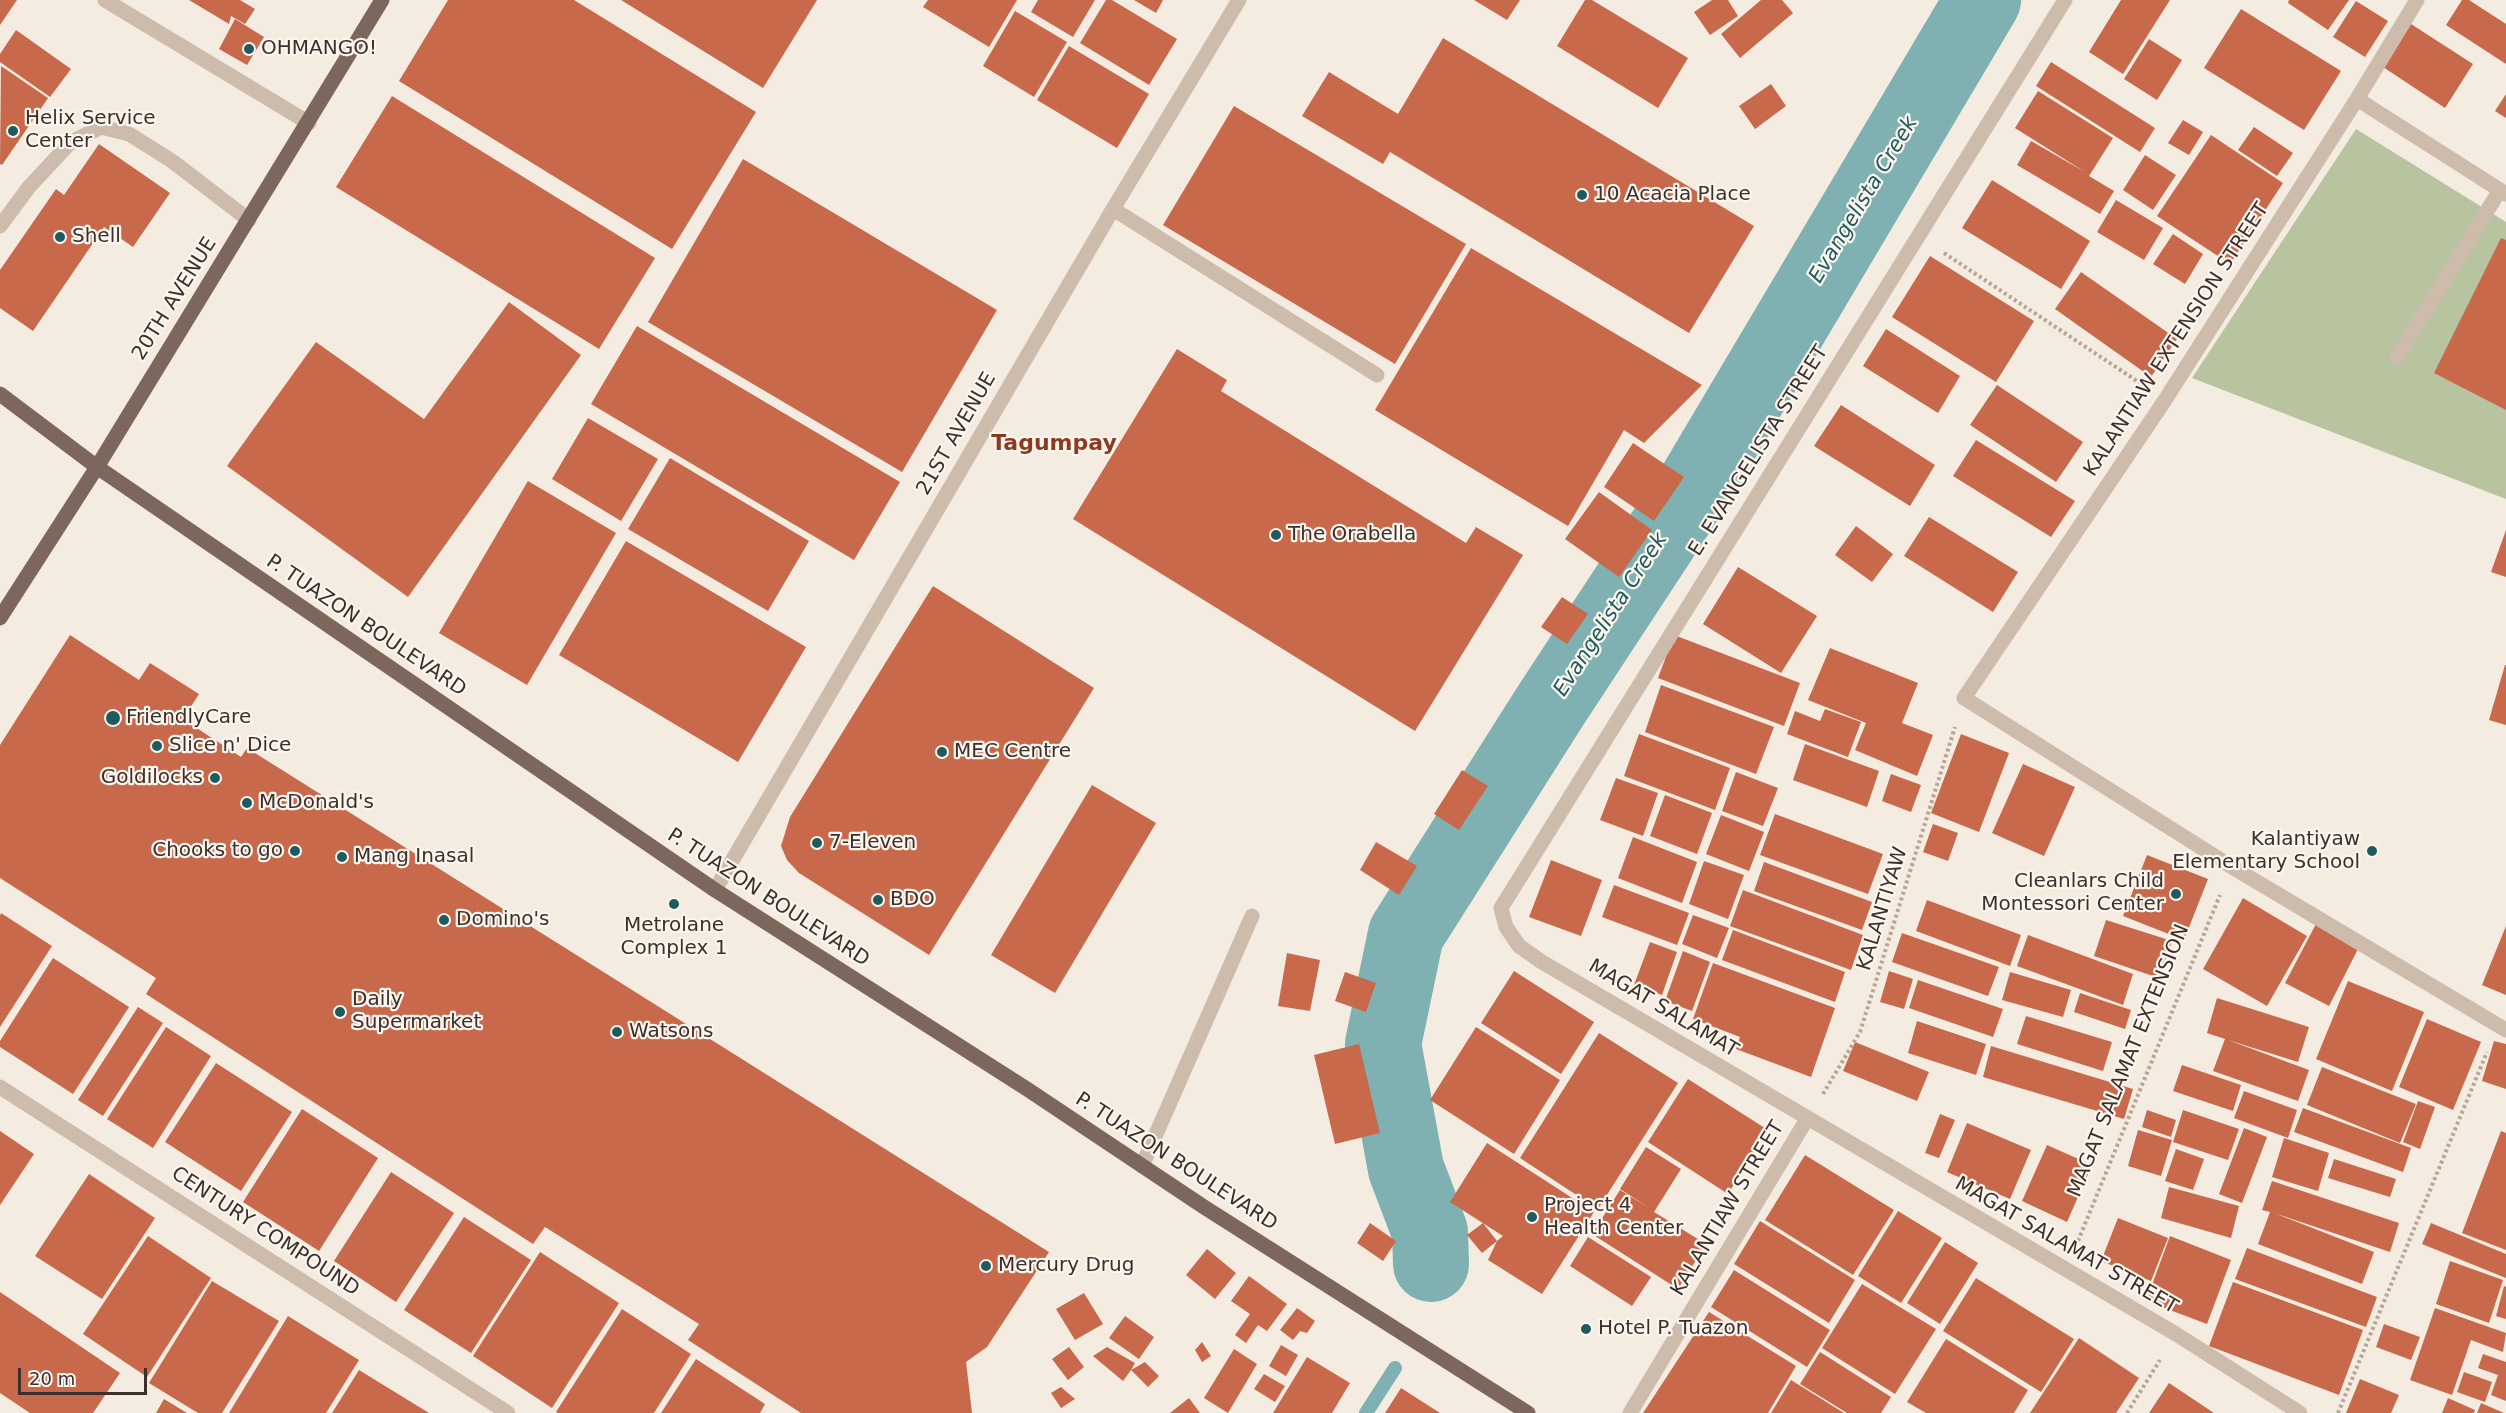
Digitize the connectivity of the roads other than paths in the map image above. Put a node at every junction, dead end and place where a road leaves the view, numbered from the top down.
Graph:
1 (105, 0) edge
2 (382, 0) edge
3 (1239, 0) edge
4 (2065, 0) edge
5 (2417, 0) edge
6 (2357, 99) junction
7 (309, 123) junction
8 (2503, 192) edge
9 (1113, 209) junction
10 (249, 220) junction
11 (0, 226) edge
12 (2397, 357) dead end
13 (1377, 375) dead end
14 (0, 394) edge
15 (97, 467) junction
16 (0, 618) edge
17 (715, 890) junction
18 (1252, 916) dead end
19 (1506, 927) joint
20 (2502, 1028) edge
21 (0, 1087) edge
22 (1807, 1119) junction
23 (1142, 1166) junction
24 (508, 1413) edge
25 (1528, 1413) edge
26 (1630, 1413) edge
27 (2300, 1413) edge

1 - 7 street
2 - 7 main road, 20TH AVENUE
3 - 9 street, 21ST AVENUE
4 - 19 street, E. EVANGELISTA STREET
5 - 6 street, KALANTIAW EXTENSION STREET
6 - 8 street
6 - 20 street, KALANTIAW EXTENSION STREET
7 - 10 main road, 20TH AVENUE
8 - 12 street
9 - 13 street
9 - 17 street, 21ST AVENUE
10 - 11 street
10 - 15 main road, 20TH AVENUE
14 - 15 main road, P. TUAZON BOULEVARD
15 - 16 main road, 20TH AVENUE
15 - 17 main road, P. TUAZON BOULEVARD
17 - 23 main road, P. TUAZON BOULEVARD
18 - 23 street
19 - 22 street, MAGAT SALAMAT
21 - 24 street, CENTURY COMPOUND
22 - 26 street, KALANTIAW STREET
22 - 27 street, MAGAT SALAMAT STREET
23 - 25 main road, P. TUAZON BOULEVARD

